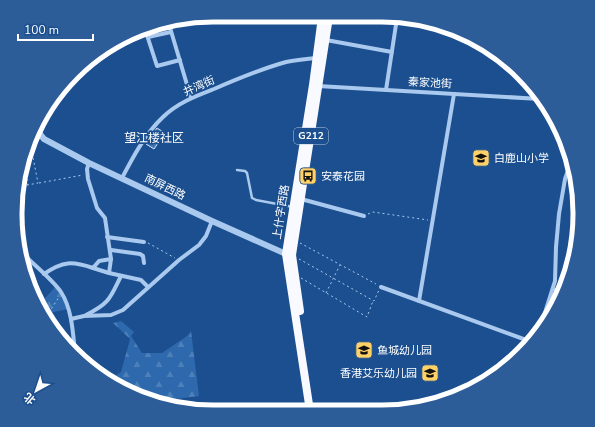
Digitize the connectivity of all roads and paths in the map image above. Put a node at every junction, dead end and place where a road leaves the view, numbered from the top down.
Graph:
1 (321, 22) edge
2 (328, 22) edge
3 (396, 22) edge
4 (170, 27) edge
5 (172, 32) junction
6 (147, 34) edge
7 (148, 37) junction
8 (326, 40) junction
9 (392, 52) junction
10 (316, 58) junction
11 (180, 60) junction
12 (318, 86) junction
13 (386, 90) junction
14 (454, 94) junction
15 (191, 98) junction
16 (534, 99) edge
17 (40, 136) joint
18 (37, 140) edge
19 (32, 152) edge
20 (89, 163) junction
21 (237, 170) dead end
22 (568, 171) edge
23 (87, 174) junction
24 (26, 175) edge
25 (122, 178) junction
26 (38, 183) junction
27 (28, 185) junction
28 (25, 186) edge
29 (301, 199) junction
30 (293, 207) junction
31 (364, 216) joint
32 (432, 220) junction
33 (212, 221) junction
34 (107, 237) junction
35 (294, 240) junction
36 (144, 242) joint
37 (111, 250) junction
38 (289, 254) junction
39 (28, 259) edge
40 (111, 260) junction
41 (179, 260) junction
42 (144, 263) dead end
43 (340, 265) junction
44 (94, 268) junction
45 (109, 273) junction
46 (44, 274) junction
47 (295, 274) junction
48 (121, 276) junction
49 (334, 278) junction
50 (148, 287) junction
51 (381, 287) junction
52 (553, 289) junction
53 (557, 290) edge
54 (62, 293) junction
55 (326, 293) junction
56 (374, 300) junction
57 (419, 301) junction
58 (50, 312) edge
59 (545, 312) edge
60 (84, 316) junction
61 (71, 319) junction
62 (525, 340) edge
63 (74, 344) edge
64 (312, 405) edge
65 (312, 405) edge

1 - 10 highway, 上什字西路 / G212
2 - 8 highway, 上什字西路 / G212
3 - 9 street
4 - 5 street
5 - 7 street
5 - 11 street
6 - 7 street
7 - 11 street
8 - 9 street
8 - 12 highway, 上什字西路 / G212
9 - 13 street
10 - 15 street, 井湾街
10 - 30 highway, 上什字西路 / G212
11 - 15 street
12 - 13 street, 秦家池街
12 - 29 highway, 上什字西路 / G212
13 - 14 street, 秦家池街
14 - 16 street, 秦家池街
14 - 32 street
15 - 25 street, 井湾街
17 - 18 path
17 - 20 street, 南屏西路
19 - 26 path
20 - 23 street
20 - 25 street, 南屏西路
21 - 30 lane
22 - 52 street
23 - 26 path
23 - 34 street
24 - 27 path
25 - 33 street, 南屏西路
26 - 27 path
27 - 28 path
29 - 31 street
29 - 35 highway, 上什字西路 / G212
30 - 38 highway, 上什字西路 / G212
31 - 32 path
32 - 57 street
33 - 38 street, 南屏西路
33 - 41 street
34 - 36 street
34 - 37 street
35 - 38 highway, 上什字西路 / G212
35 - 43 path
36 - 41 path
37 - 40 street
37 - 42 street
38 - 47 highway, 上什字西路 / G212
38 - 49 path
38 - 64 highway, 上什字西路 / G212
39 - 46 street
40 - 44 street
40 - 45 street
41 - 50 street
43 - 49 path
43 - 51 path
44 - 45 street
44 - 46 street
45 - 48 street
46 - 54 street
47 - 55 path
47 - 65 highway, 上什字西路 / G212
48 - 50 street
48 - 60 street
49 - 55 path
49 - 56 path
50 - 60 street
51 - 56 path
51 - 57 street
52 - 53 lane
52 - 59 street
54 - 58 path
54 - 61 street
55 - 56 path
57 - 62 street
60 - 61 street
61 - 63 street

